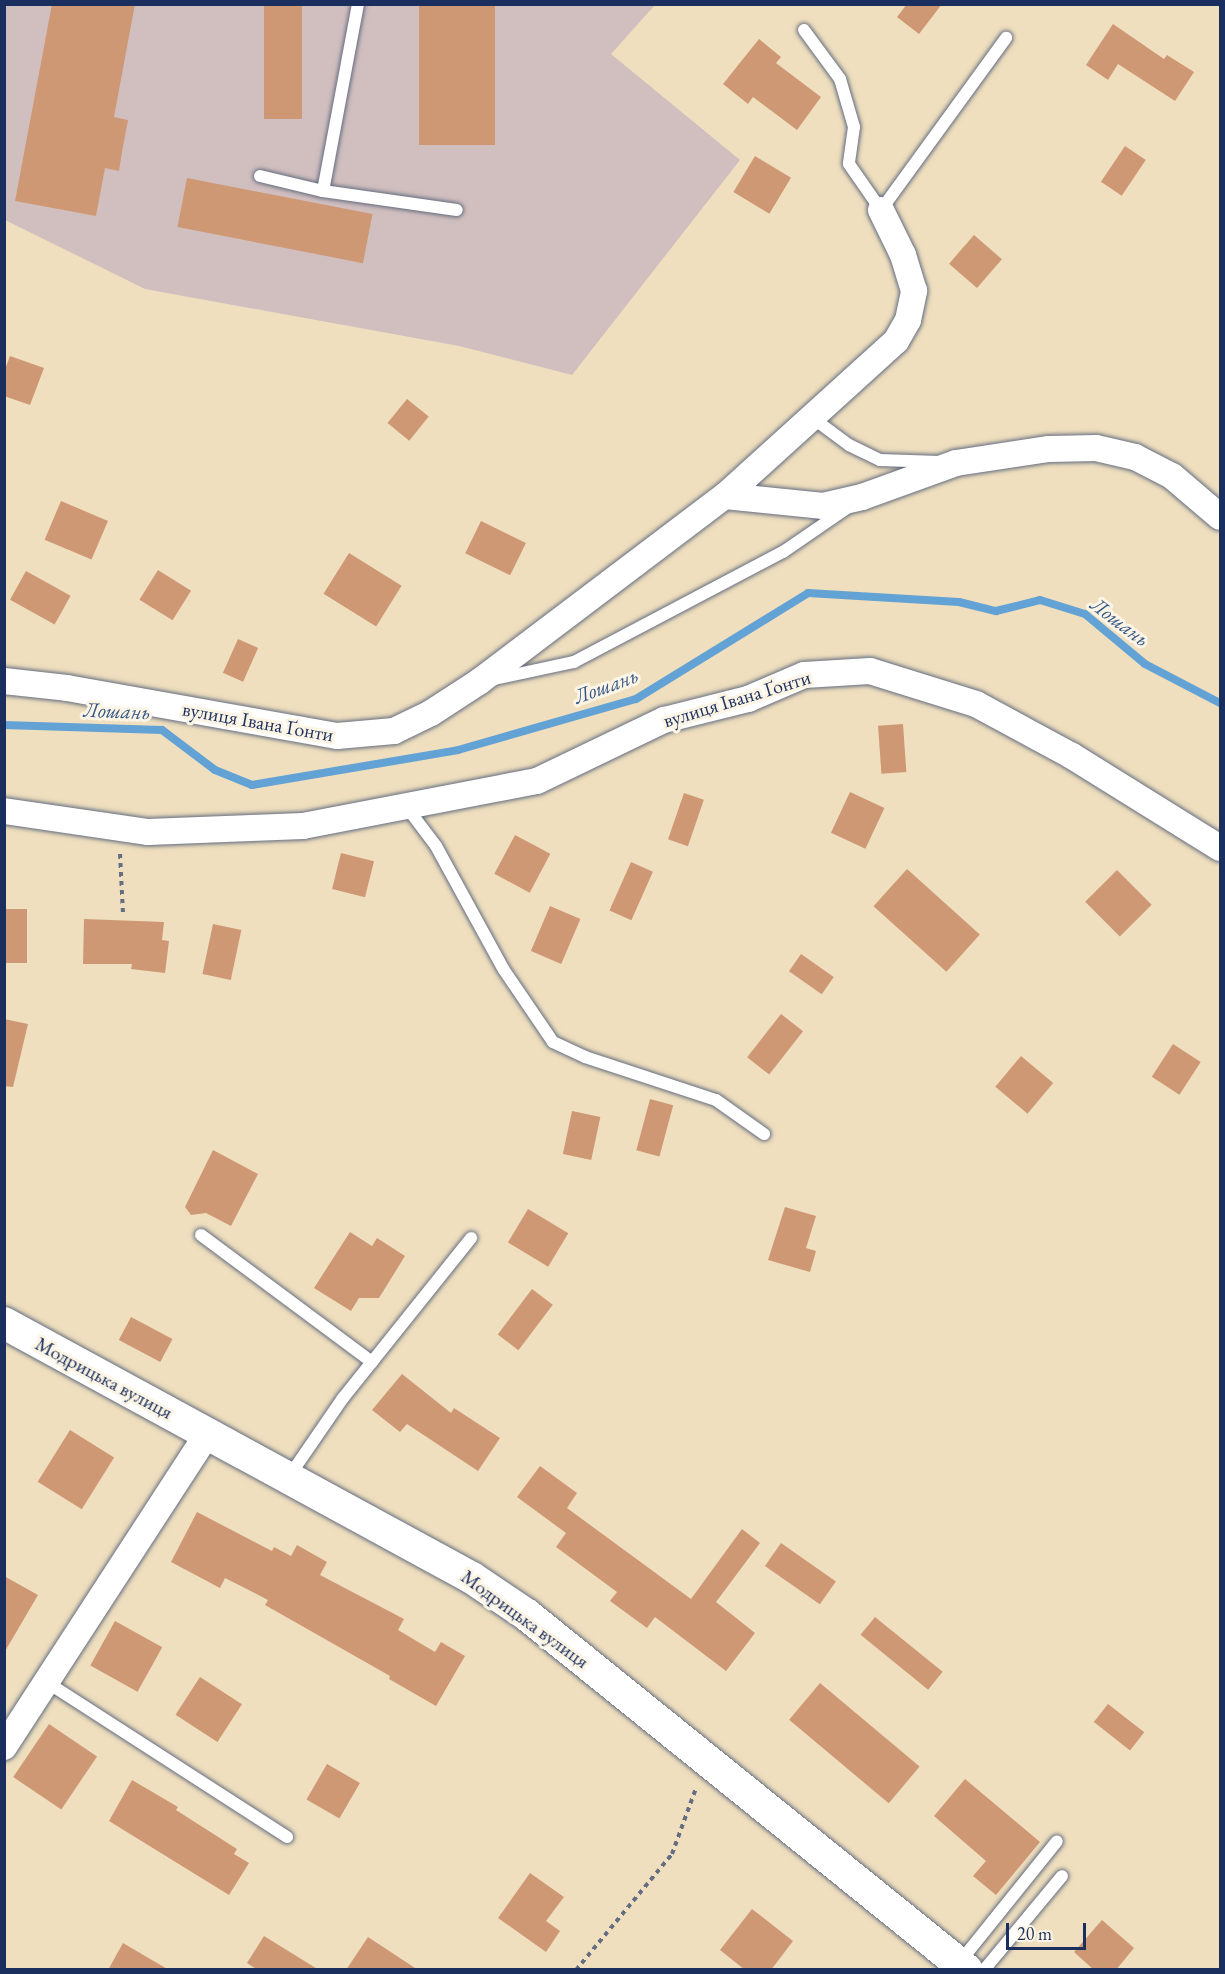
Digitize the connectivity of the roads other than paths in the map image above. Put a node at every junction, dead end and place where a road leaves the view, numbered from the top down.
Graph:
1 (358, 4) edge
2 (804, 30) dead end
3 (1006, 38) dead end
4 (260, 176) dead end
5 (322, 191) junction
6 (457, 210) dead end
7 (881, 210) junction
8 (814, 419) junction
9 (956, 463) junction
10 (725, 496) junction
11 (862, 497) junction
12 (1221, 517) edge
13 (4, 681) edge
14 (480, 681) junction
15 (405, 804) junction
16 (4, 811) edge
17 (1221, 848) edge
18 (764, 1134) dead end
19 (201, 1234) dead end
20 (471, 1238) dead end
21 (4, 1323) edge
22 (372, 1362) junction
23 (208, 1433) junction
24 (287, 1479) junction
25 (45, 1681) junction
26 (4, 1747) edge
27 (287, 1837) dead end
28 (1058, 1841) dead end
29 (1062, 1876) dead end
30 (970, 1967) edge

1 - 5 lane
2 - 7 lane
3 - 7 lane
4 - 5 lane
5 - 6 lane
7 - 8 street, вулиця Івана Ґонти
8 - 9 lane
8 - 10 street, вулиця Івана Ґонти
9 - 11 street
9 - 12 street
10 - 11 street
10 - 14 street, вулиця Івана Ґонти
11 - 14 lane
13 - 14 street, вулиця Івана Ґонти
15 - 16 street, вулиця Івана Ґонти
15 - 17 street, вулиця Івана Ґонти
15 - 18 lane
19 - 22 lane
20 - 22 lane
21 - 23 street, Модрицька вулиця
22 - 24 lane
23 - 24 street, Модрицька вулиця
23 - 25 street
24 - 30 street, Модрицька вулиця
25 - 26 street
25 - 27 lane
28 - 30 lane
29 - 30 lane

